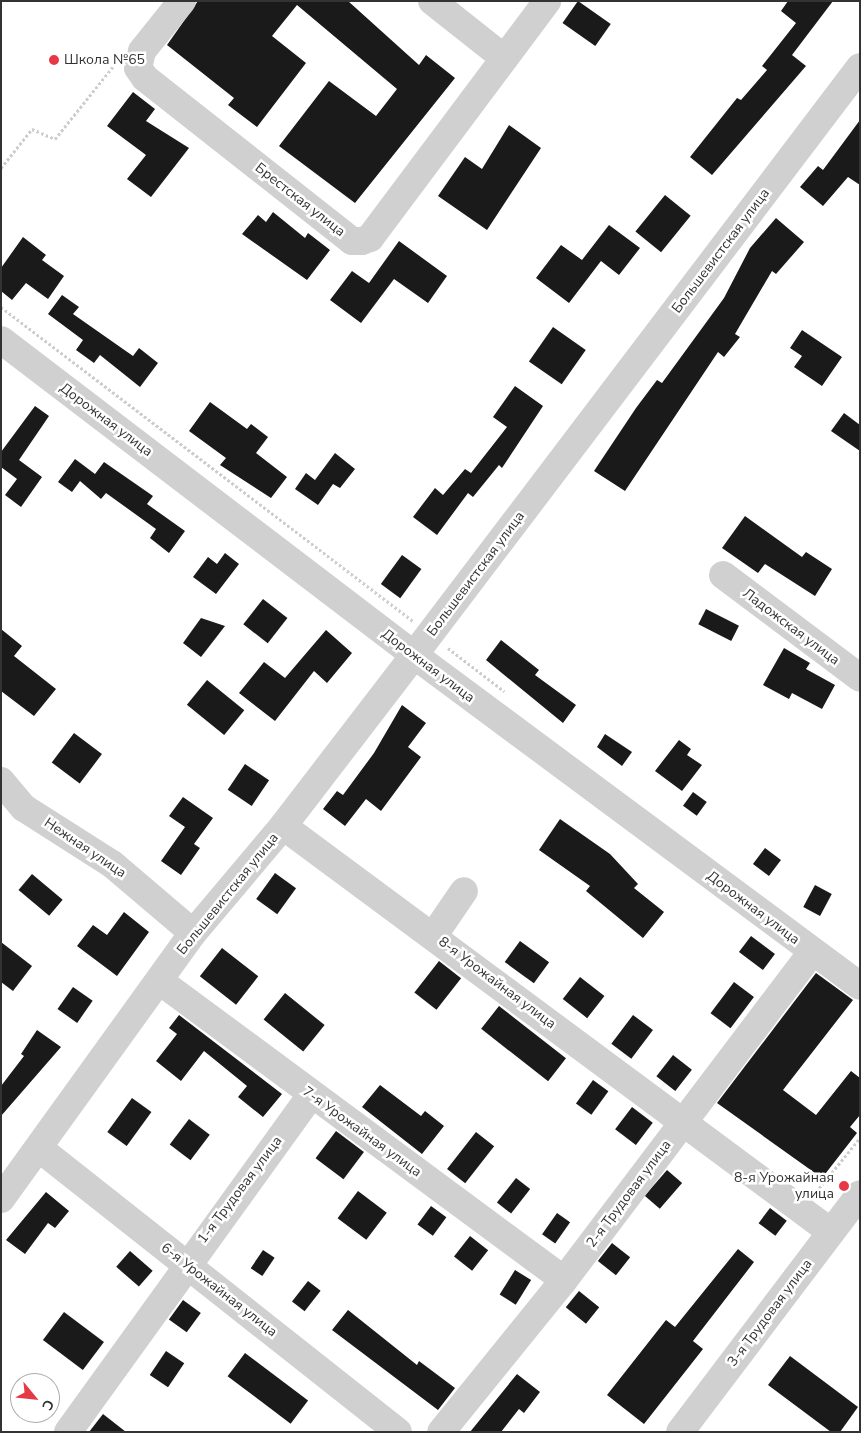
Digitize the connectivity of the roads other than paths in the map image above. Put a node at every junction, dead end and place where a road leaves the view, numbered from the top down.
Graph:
1 (182, 1) edge
2 (432, 1) edge
3 (548, 1) edge
4 (504, 58) junction
5 (860, 68) edge
6 (1, 340) edge
7 (723, 575) dead end
8 (414, 655) junction
9 (860, 678) edge
10 (1, 782) edge
11 (282, 826) junction
12 (464, 891) dead end
13 (193, 933) junction
14 (434, 935) junction
15 (812, 952) junction
16 (161, 982) junction
17 (860, 986) edge
18 (311, 1095) junction
19 (682, 1124) junction
20 (40, 1149) junction
21 (860, 1194) edge
22 (1, 1199) edge
23 (831, 1232) junction
24 (185, 1264) junction
25 (564, 1280) junction
26 (68, 1432) edge
27 (398, 1432) edge
28 (441, 1432) edge
29 (680, 1432) edge

1 - 4 street, Брестская улица
2 - 4 street
3 - 4 street, Брестская улица
5 - 8 street, Большевистская улица
6 - 8 street, Дорожная улица
7 - 9 street, Ладожская улица
8 - 11 street, Большевистская улица
8 - 15 street, Дорожная улица
10 - 13 street, Нежная улица
11 - 13 street, Большевистская улица
11 - 14 street, 8-я Урожайная улица
12 - 14 street
13 - 16 street, Большевистская улица
14 - 19 street, 8-я Урожайная улица
15 - 17 street, Дорожная улица
15 - 19 street, 2-я Трудовая улица
16 - 18 street, 7-я Урожайная улица
16 - 20 street, Большевистская улица
18 - 24 street, 1-я Трудовая улица
18 - 25 street, 7-я Урожайная улица
19 - 23 street, 8-я Урожайная улица
19 - 25 street, 2-я Трудовая улица
20 - 22 street, Большевистская улица
20 - 24 street, 6-я Урожайная улица
21 - 23 street, 3-я Трудовая улица
23 - 29 street, 3-я Трудовая улица
24 - 26 street, 1-я Трудовая улица
24 - 27 street, 6-я Урожайная улица
25 - 28 street, 2-я Трудовая улица

